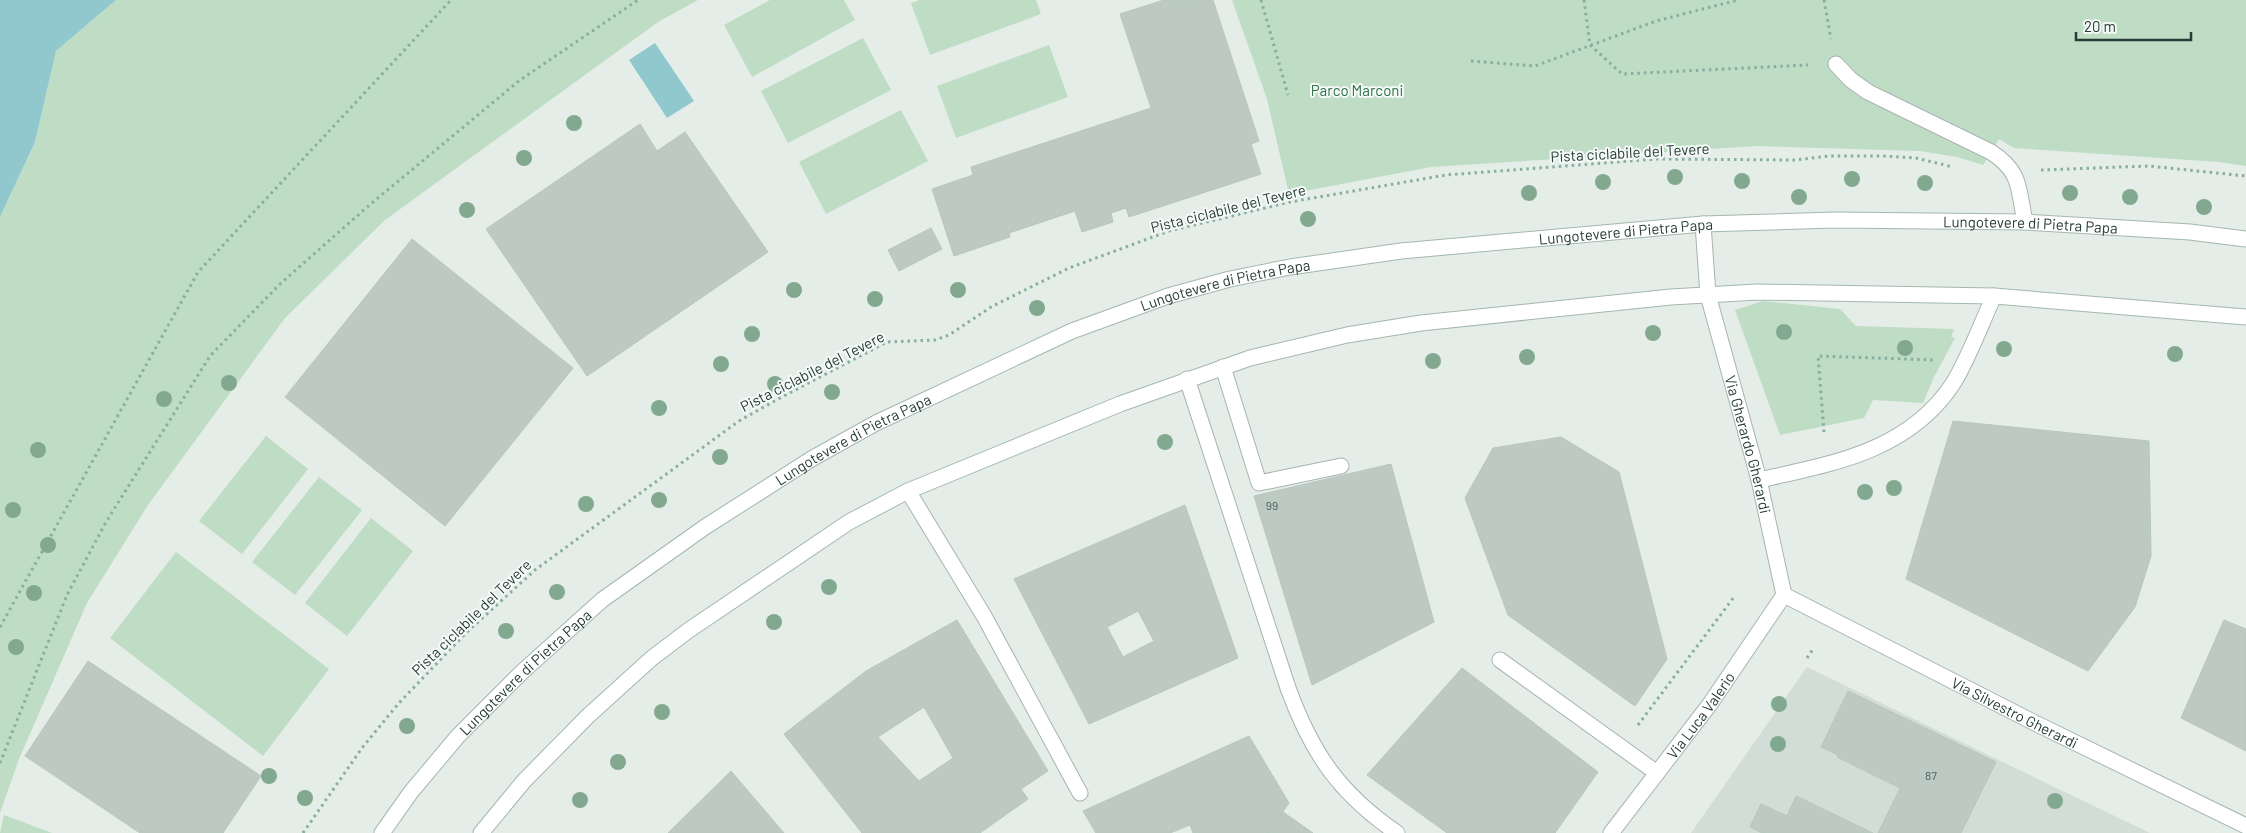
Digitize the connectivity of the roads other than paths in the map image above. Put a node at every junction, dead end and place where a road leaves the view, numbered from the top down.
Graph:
1 (1836, 64) road end
2 (2025, 222) junction
3 (1703, 224) junction
4 (2246, 238) edge
5 (1708, 295) junction
6 (1994, 296) junction
7 (2246, 318) edge
8 (1223, 367) junction
9 (1187, 379) junction
10 (1341, 466) dead end
11 (1759, 480) junction
12 (908, 491) junction
13 (1784, 595) junction
14 (1500, 660) dead end
15 (1657, 773) junction
16 (1080, 793) dead end
17 (2246, 826) edge
18 (382, 833) edge
19 (481, 833) edge
20 (1398, 833) edge
21 (1611, 833) edge

1 - 2 street
2 - 3 street, Lungotevere di Pietra Papa
2 - 4 street, Lungotevere di Pietra Papa
3 - 5 street, Via Gherardo Gherardi
3 - 18 street, Lungotevere di Pietra Papa
5 - 6 street
5 - 8 street
5 - 11 street, Via Gherardo Gherardi
6 - 7 street
6 - 11 street
8 - 9 street
8 - 10 street
9 - 12 street
9 - 20 street
11 - 13 street, Via Gherardo Gherardi
12 - 16 street
12 - 19 street
13 - 15 street, Via Luca Valerio
13 - 17 street, Via Silvestro Gherardi
14 - 15 street
15 - 21 street, Via Luca Valerio

